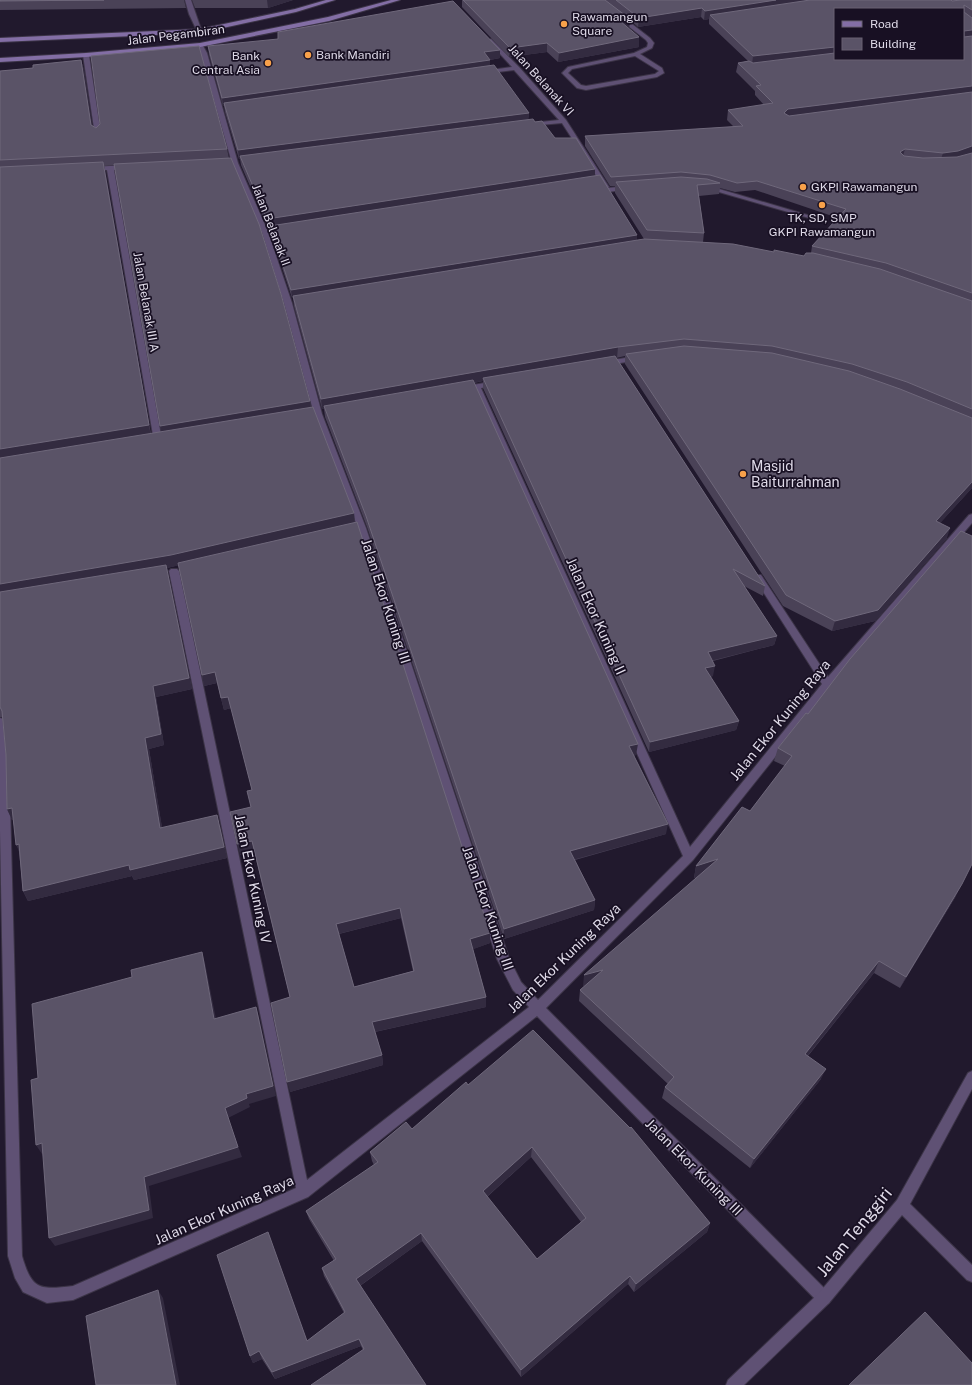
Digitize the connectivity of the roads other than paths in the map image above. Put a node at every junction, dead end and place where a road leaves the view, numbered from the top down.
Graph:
1 (188, 0) edge
2 (332, 0) edge
3 (397, 0) edge
4 (598, 0) edge
5 (200, 30) junction
6 (486, 36) edge
7 (0, 40) edge
8 (200, 45) junction
9 (636, 54) junction
10 (86, 56) junction
11 (0, 60) edge
12 (516, 68) junction
13 (474, 74) edge
14 (564, 121) junction
15 (525, 126) edge
16 (98, 135) edge
17 (243, 162) edge
18 (235, 163) junction
19 (227, 164) edge
20 (134, 167) edge
21 (110, 168) junction
22 (87, 169) edge
23 (601, 180) junction
24 (593, 181) edge
25 (700, 186) edge
26 (635, 187) edge
27 (818, 219) dead end
28 (296, 302) edge
29 (288, 303) junction
30 (647, 357) edge
31 (594, 365) edge
32 (508, 381) edge
33 (477, 386) junction
34 (454, 390) edge
35 (318, 414) joint
36 (158, 441) edge
37 (972, 517) edge
38 (174, 571) edge
39 (754, 572) edge
40 (827, 684) junction
41 (0, 722) edge
42 (689, 857) junction
43 (538, 1008) junction
44 (972, 1077) edge
45 (303, 1192) junction
46 (902, 1205) junction
47 (972, 1275) edge
48 (824, 1298) junction
49 (733, 1385) edge

1 - 5 street
2 - 5 main road, Jalan Pegambiran
3 - 8 main road, Jalan Pegambiran
4 - 9 street
5 - 7 main road, Jalan Pegambiran
6 - 12 street, Jalan Belanak VI
8 - 10 main road, Jalan Pegambiran
8 - 18 street, Jalan Belanak II
9 - 9 street
10 - 11 main road, Jalan Pegambiran
10 - 16 street
12 - 13 street
12 - 14 street, Jalan Belanak VI
14 - 15 street
14 - 23 street, Jalan Belanak VI
17 - 18 street
18 - 19 street
18 - 29 street, Jalan Belanak II
20 - 21 street
21 - 22 street
21 - 36 street, Jalan Belanak III A
23 - 24 street
23 - 26 street, Jalan Belanak VI
25 - 27 street
28 - 29 street
29 - 35 street, Jalan Belanak II
30 - 31 street
32 - 33 street
33 - 34 street
33 - 42 street, Jalan Ekor Kuning II
35 - 43 street, Jalan Ekor Kuning III
37 - 40 street, Jalan Ekor Kuning Raya
38 - 45 street, Jalan Ekor Kuning IV
39 - 40 street
40 - 42 street, Jalan Ekor Kuning Raya
41 - 45 street, Jalan Ekor Kuning Raya
42 - 43 street, Jalan Ekor Kuning Raya
43 - 45 street, Jalan Ekor Kuning Raya
43 - 48 street, Jalan Ekor Kuning III
44 - 46 street, Jalan Tenggiri
46 - 47 street
46 - 48 street, Jalan Tenggiri
48 - 49 street, Jalan Tenggiri

